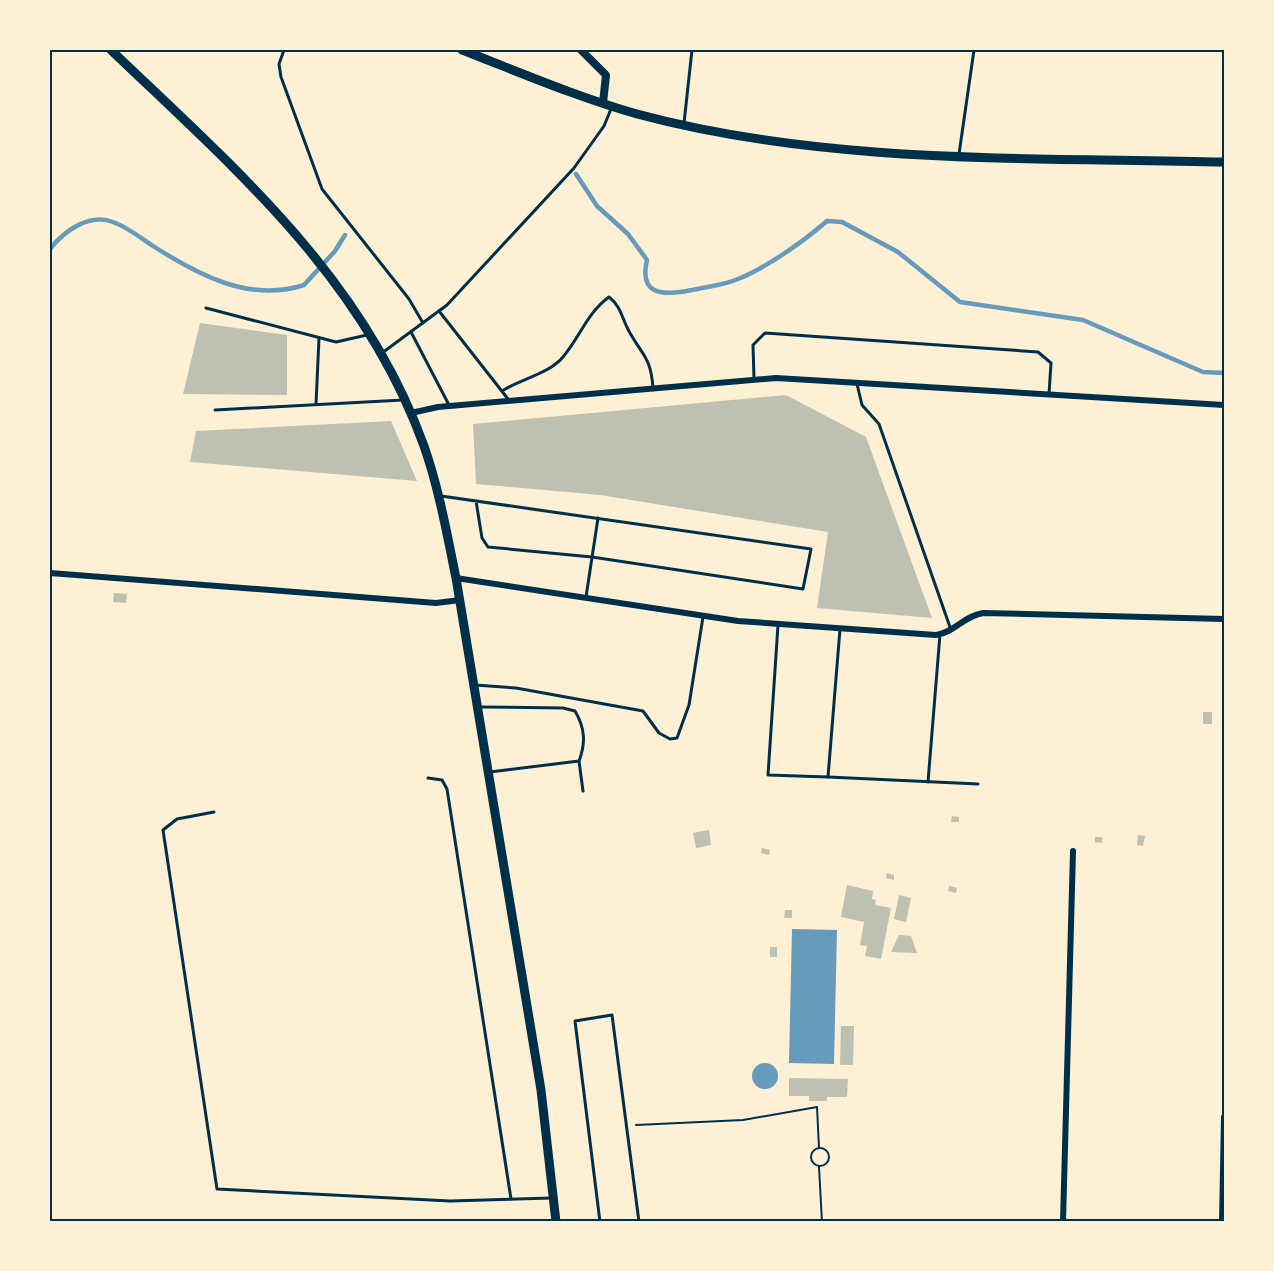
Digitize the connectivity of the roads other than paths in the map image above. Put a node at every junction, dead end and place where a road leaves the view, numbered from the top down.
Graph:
1 (111, 50) edge
2 (284, 50) edge
3 (462, 50) edge
4 (581, 50) edge
5 (692, 50) edge
6 (974, 50) edge
7 (607, 105) junction
8 (683, 124) junction
9 (959, 156) junction
10 (1224, 162) edge
11 (206, 308) dead end
12 (439, 311) junction
13 (423, 323) junction
14 (411, 332) junction
15 (372, 334) junction
16 (319, 338) junction
17 (382, 353) junction
18 (754, 379) junction
19 (856, 382) junction
20 (653, 388) junction
21 (502, 391) junction
22 (1049, 394) junction
23 (405, 400) junction
24 (509, 400) junction
25 (316, 404) junction
26 (1224, 405) edge
27 (449, 406) junction
28 (215, 410) dead end
29 (411, 413) junction
30 (439, 496) junction
31 (476, 501) junction
32 (598, 518) junction
33 (592, 556) junction
34 (50, 573) edge
35 (456, 578) junction
36 (586, 597) junction
37 (460, 600) junction
38 (703, 617) junction
39 (1224, 619) edge
40 (778, 625) junction
41 (840, 629) junction
42 (951, 631) junction
43 (940, 634) junction
44 (474, 685) junction
45 (477, 707) junction
46 (579, 761) junction
47 (488, 772) junction
48 (828, 777) junction
49 (428, 778) dead end
50 (928, 782) junction
51 (978, 784) dead end
52 (583, 791) dead end
53 (214, 812) dead end
54 (1072, 851) dead end
55 (1224, 1117) edge
56 (554, 1198) junction
57 (512, 1199) junction
58 (556, 1221) edge
59 (600, 1221) edge
60 (639, 1221) edge
61 (1063, 1221) edge
62 (1222, 1221) edge

1 - 15 main road
2 - 13 lane
3 - 7 main road
4 - 7 street
5 - 8 lane
6 - 9 lane
7 - 8 main road
7 - 12 lane
8 - 9 main road
9 - 10 main road
11 - 16 lane
12 - 13 lane
12 - 21 lane
13 - 14 lane
14 - 17 lane
14 - 27 lane
15 - 16 lane
15 - 17 main road
16 - 25 lane
17 - 23 main road
18 - 19 street
18 - 20 street
18 - 22 lane
19 - 22 street
19 - 42 lane
20 - 21 lane
20 - 24 street
21 - 24 lane
22 - 26 street
23 - 25 lane
23 - 29 main road
24 - 27 street
25 - 28 lane
27 - 29 street
29 - 30 main road
30 - 31 lane
30 - 35 main road
31 - 32 lane
31 - 33 lane
32 - 33 lane
32 - 33 lane
33 - 36 lane
34 - 37 street
35 - 36 street
35 - 37 main road
36 - 38 street
37 - 44 main road
38 - 40 street
38 - 44 lane
39 - 42 street
40 - 41 street
40 - 48 lane
41 - 43 street
41 - 48 lane
42 - 43 street
43 - 50 lane
44 - 45 main road
45 - 46 lane
45 - 47 main road
46 - 47 lane
46 - 52 lane
47 - 56 main road
48 - 50 lane
49 - 57 lane
50 - 51 lane
53 - 57 lane
54 - 61 street
55 - 62 street
56 - 57 lane
56 - 58 main road
59 - 60 lane

